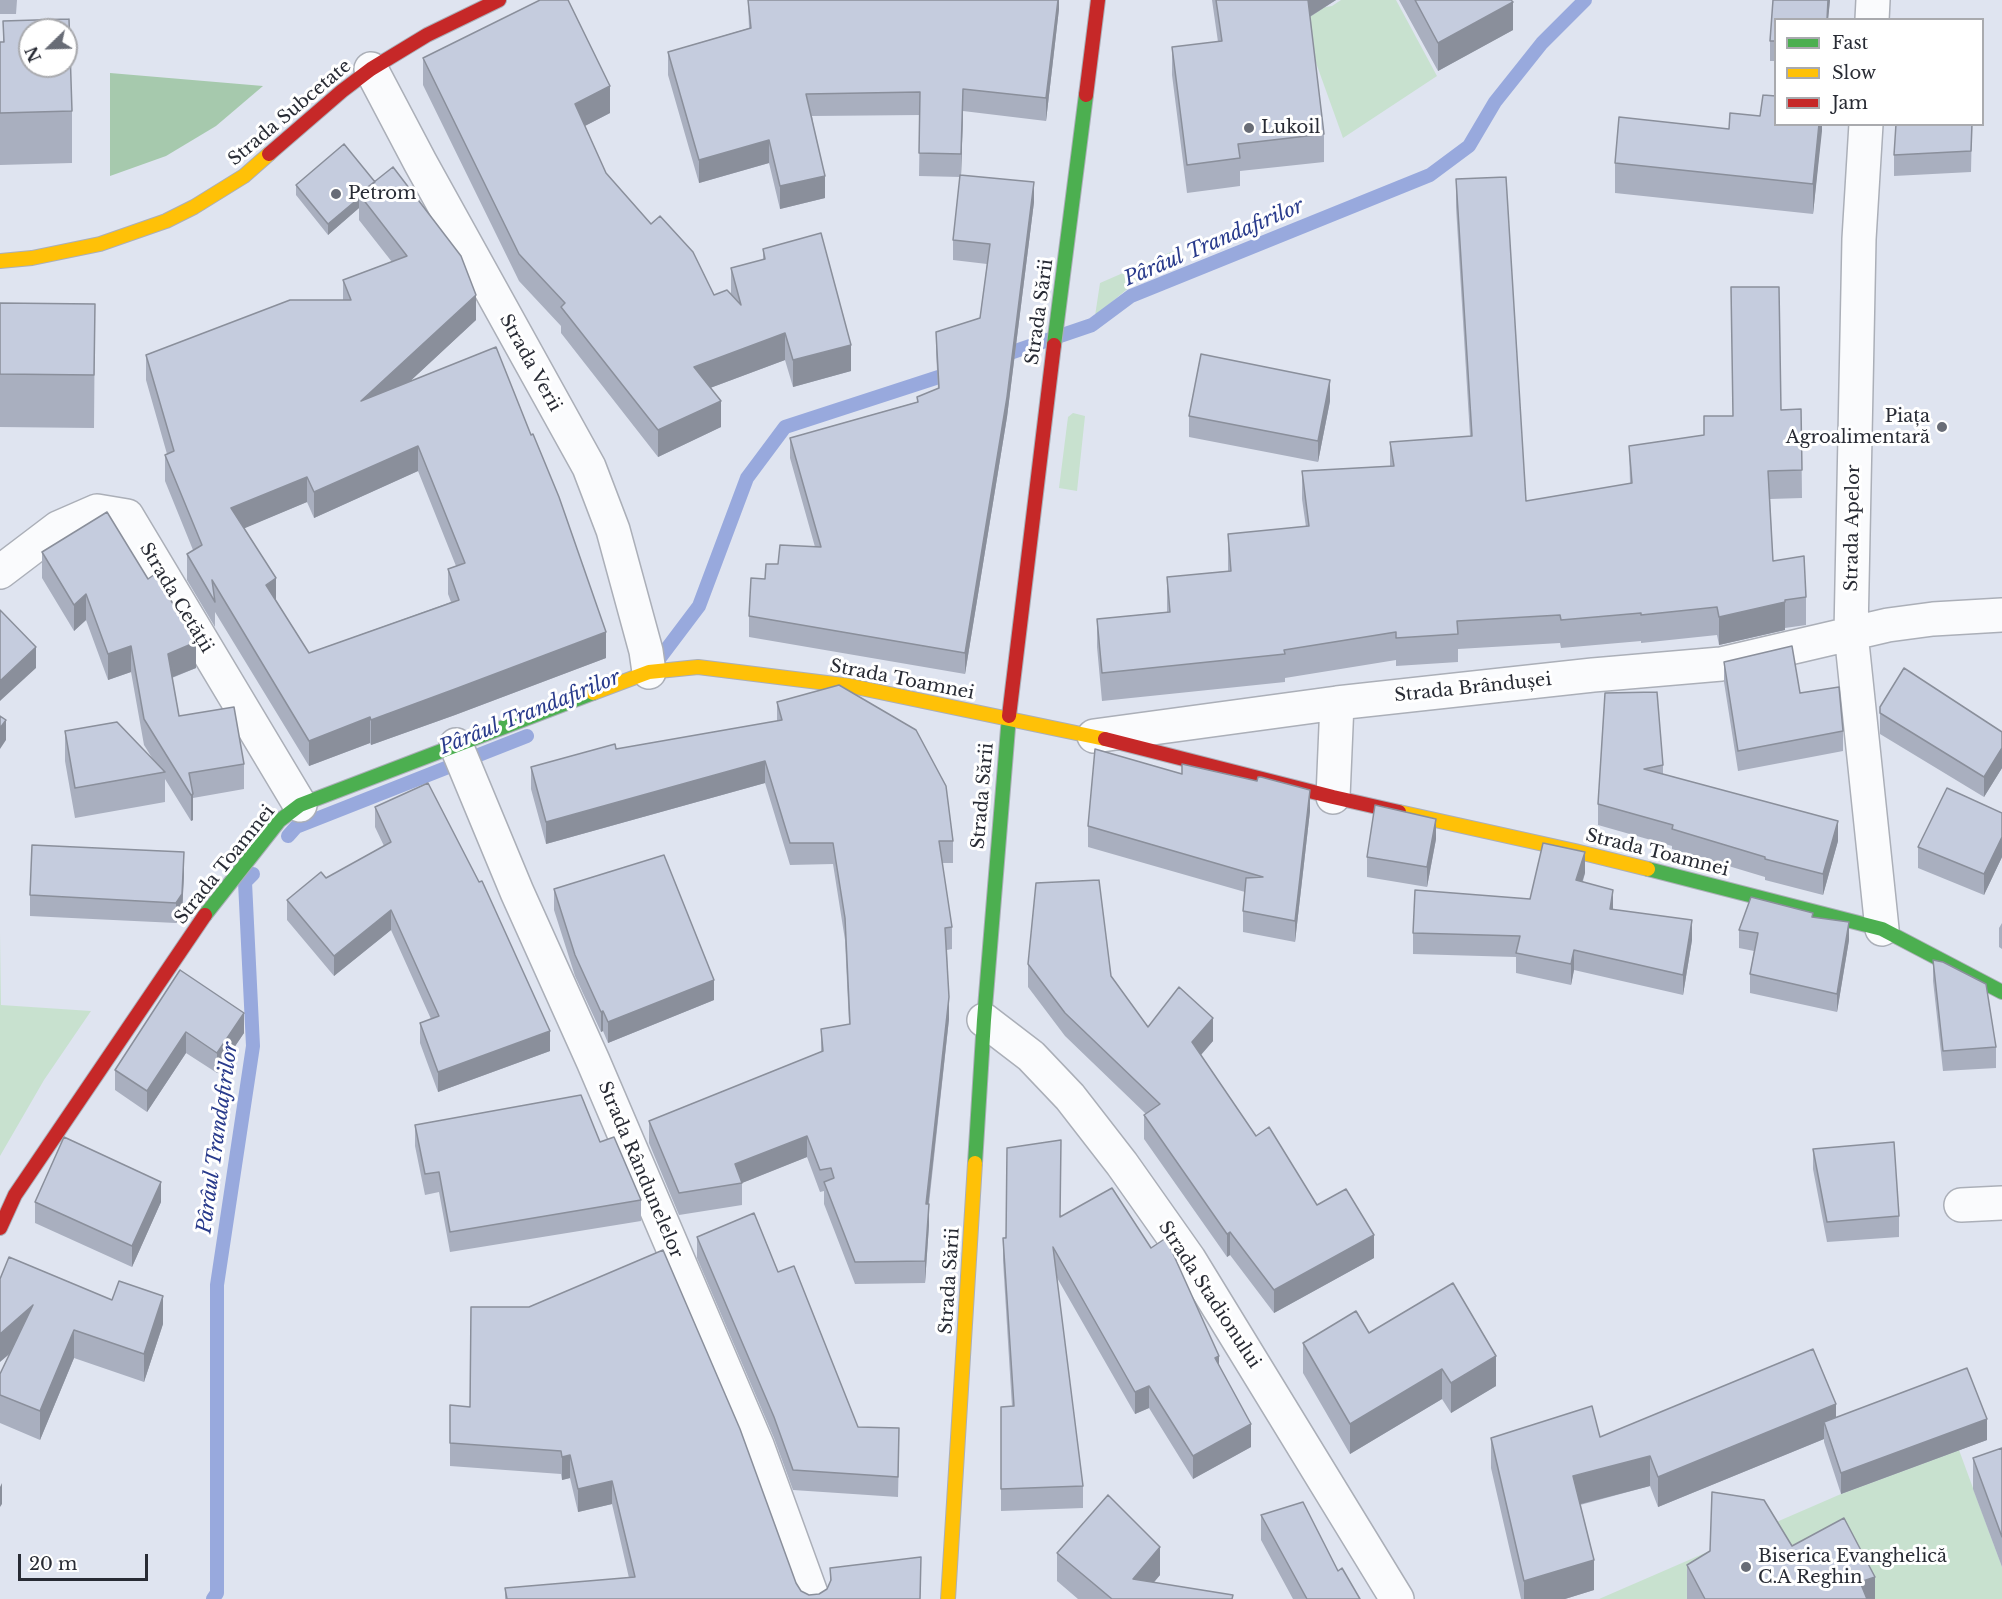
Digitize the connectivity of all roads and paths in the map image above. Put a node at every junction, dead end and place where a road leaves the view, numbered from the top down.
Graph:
1 (499, 0) edge
2 (1098, 0) edge
3 (1873, 0) edge
4 (1872, 18) edge
5 (371, 69) junction
6 (1866, 126) edge
7 (0, 261) edge
8 (0, 572) edge
9 (2002, 615) edge
10 (1851, 633) junction
11 (649, 672) junction
12 (1337, 703) junction
13 (1008, 720) junction
14 (1094, 736) junction
15 (456, 746) junction
16 (1332, 797) junction
17 (300, 805) junction
18 (1882, 929) junction
19 (2002, 992) edge
20 (984, 1020) junction
21 (2002, 1203) edge
22 (1960, 1205) dead end
23 (0, 1228) edge
24 (813, 1599) edge
25 (948, 1599) edge
26 (1397, 1599) edge

1 - 5 street, Strada Subcetate
2 - 13 street, Strada Sării
3 - 4 street
5 - 7 street, Strada Subcetate
5 - 11 street, Strada Verii
6 - 10 street, Strada Apelor
8 - 17 street, Strada Cetății
9 - 10 street, Strada Brândușei
10 - 12 street, Strada Brândușei
10 - 18 street, Strada Apelor
11 - 13 street, Strada Toamnei
11 - 15 street, Strada Toamnei
12 - 14 street, Strada Brândușei
12 - 16 street
13 - 14 street, Strada Toamnei
13 - 20 street, Strada Sării
14 - 16 street, Strada Toamnei
15 - 17 street, Strada Toamnei
15 - 24 street, Strada Rândunelelor
16 - 18 street, Strada Toamnei
17 - 23 street, Strada Toamnei
18 - 19 street, Strada Toamnei
20 - 25 street, Strada Sării
20 - 26 street, Strada Stadionului
21 - 22 street

